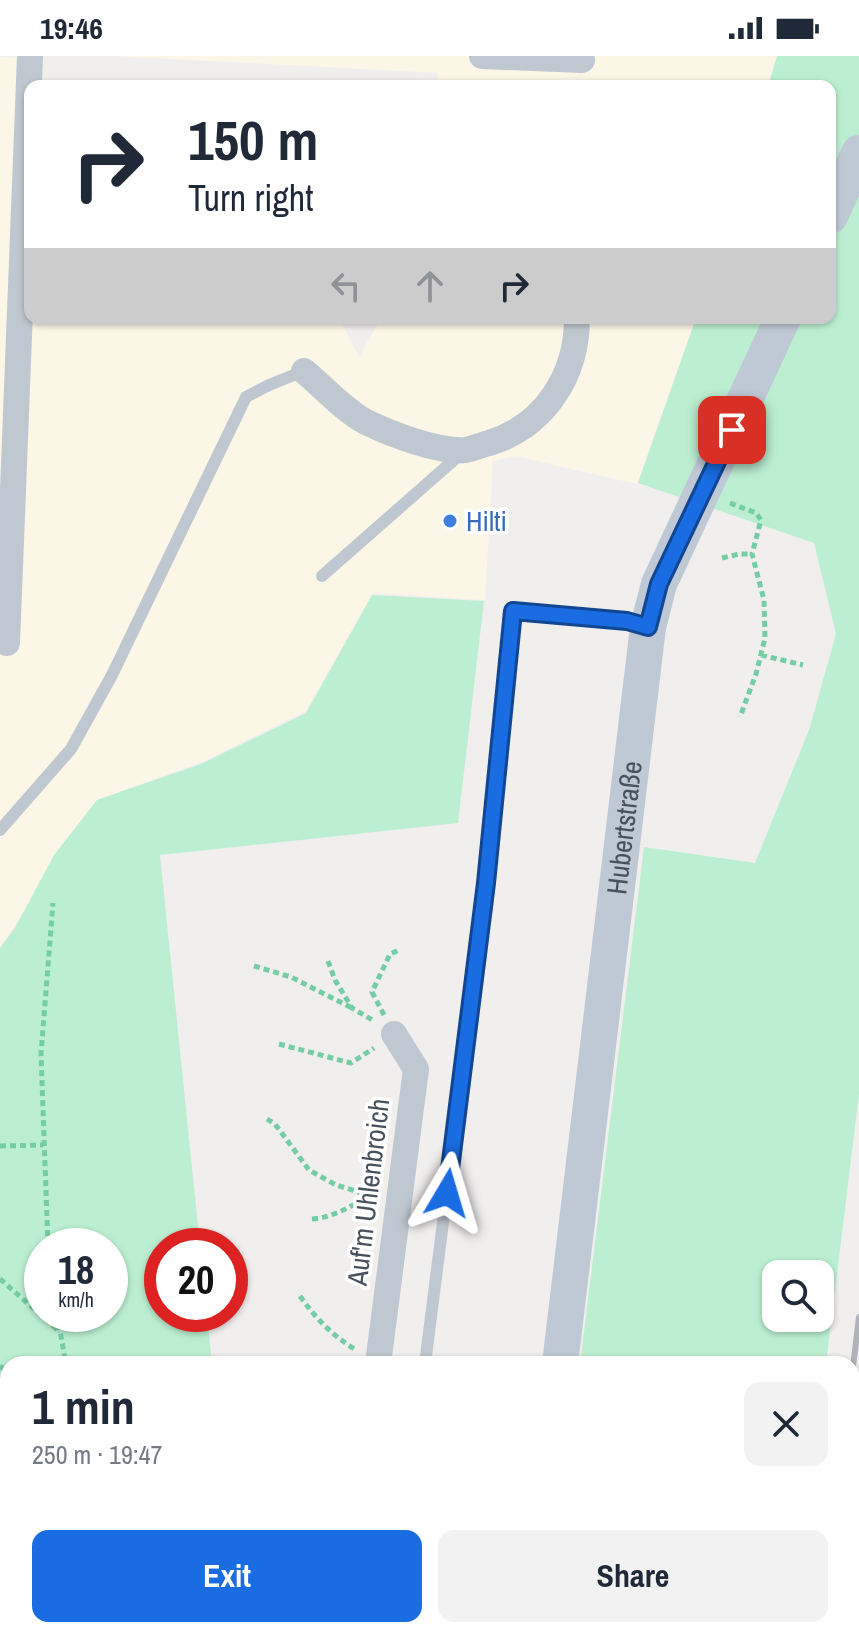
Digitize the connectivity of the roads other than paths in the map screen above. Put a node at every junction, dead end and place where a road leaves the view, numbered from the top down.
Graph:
1 (30, 56) edge
2 (482, 56) edge
3 (582, 67) edge
4 (29, 80) edge
5 (859, 153) edge
6 (836, 203) edge
7 (24, 209) edge
8 (577, 324) edge
9 (780, 324) edge
10 (304, 371) joint
11 (465, 450) junction
12 (322, 576) dead end
13 (648, 627) junction
14 (7, 643) dead end
15 (0, 830) edge
16 (394, 1034) road end
17 (379, 1356) edge
18 (426, 1356) edge
19 (561, 1356) edge

1 - 4 street
2 - 3 street
5 - 6 street
7 - 14 street
8 - 11 street
9 - 13 street, Hubertstraße
10 - 11 street
10 - 15 lane
11 - 12 lane
13 - 18 lane
13 - 19 street, Hubertstraße
16 - 17 street, Auf'm Uhlenbroich

